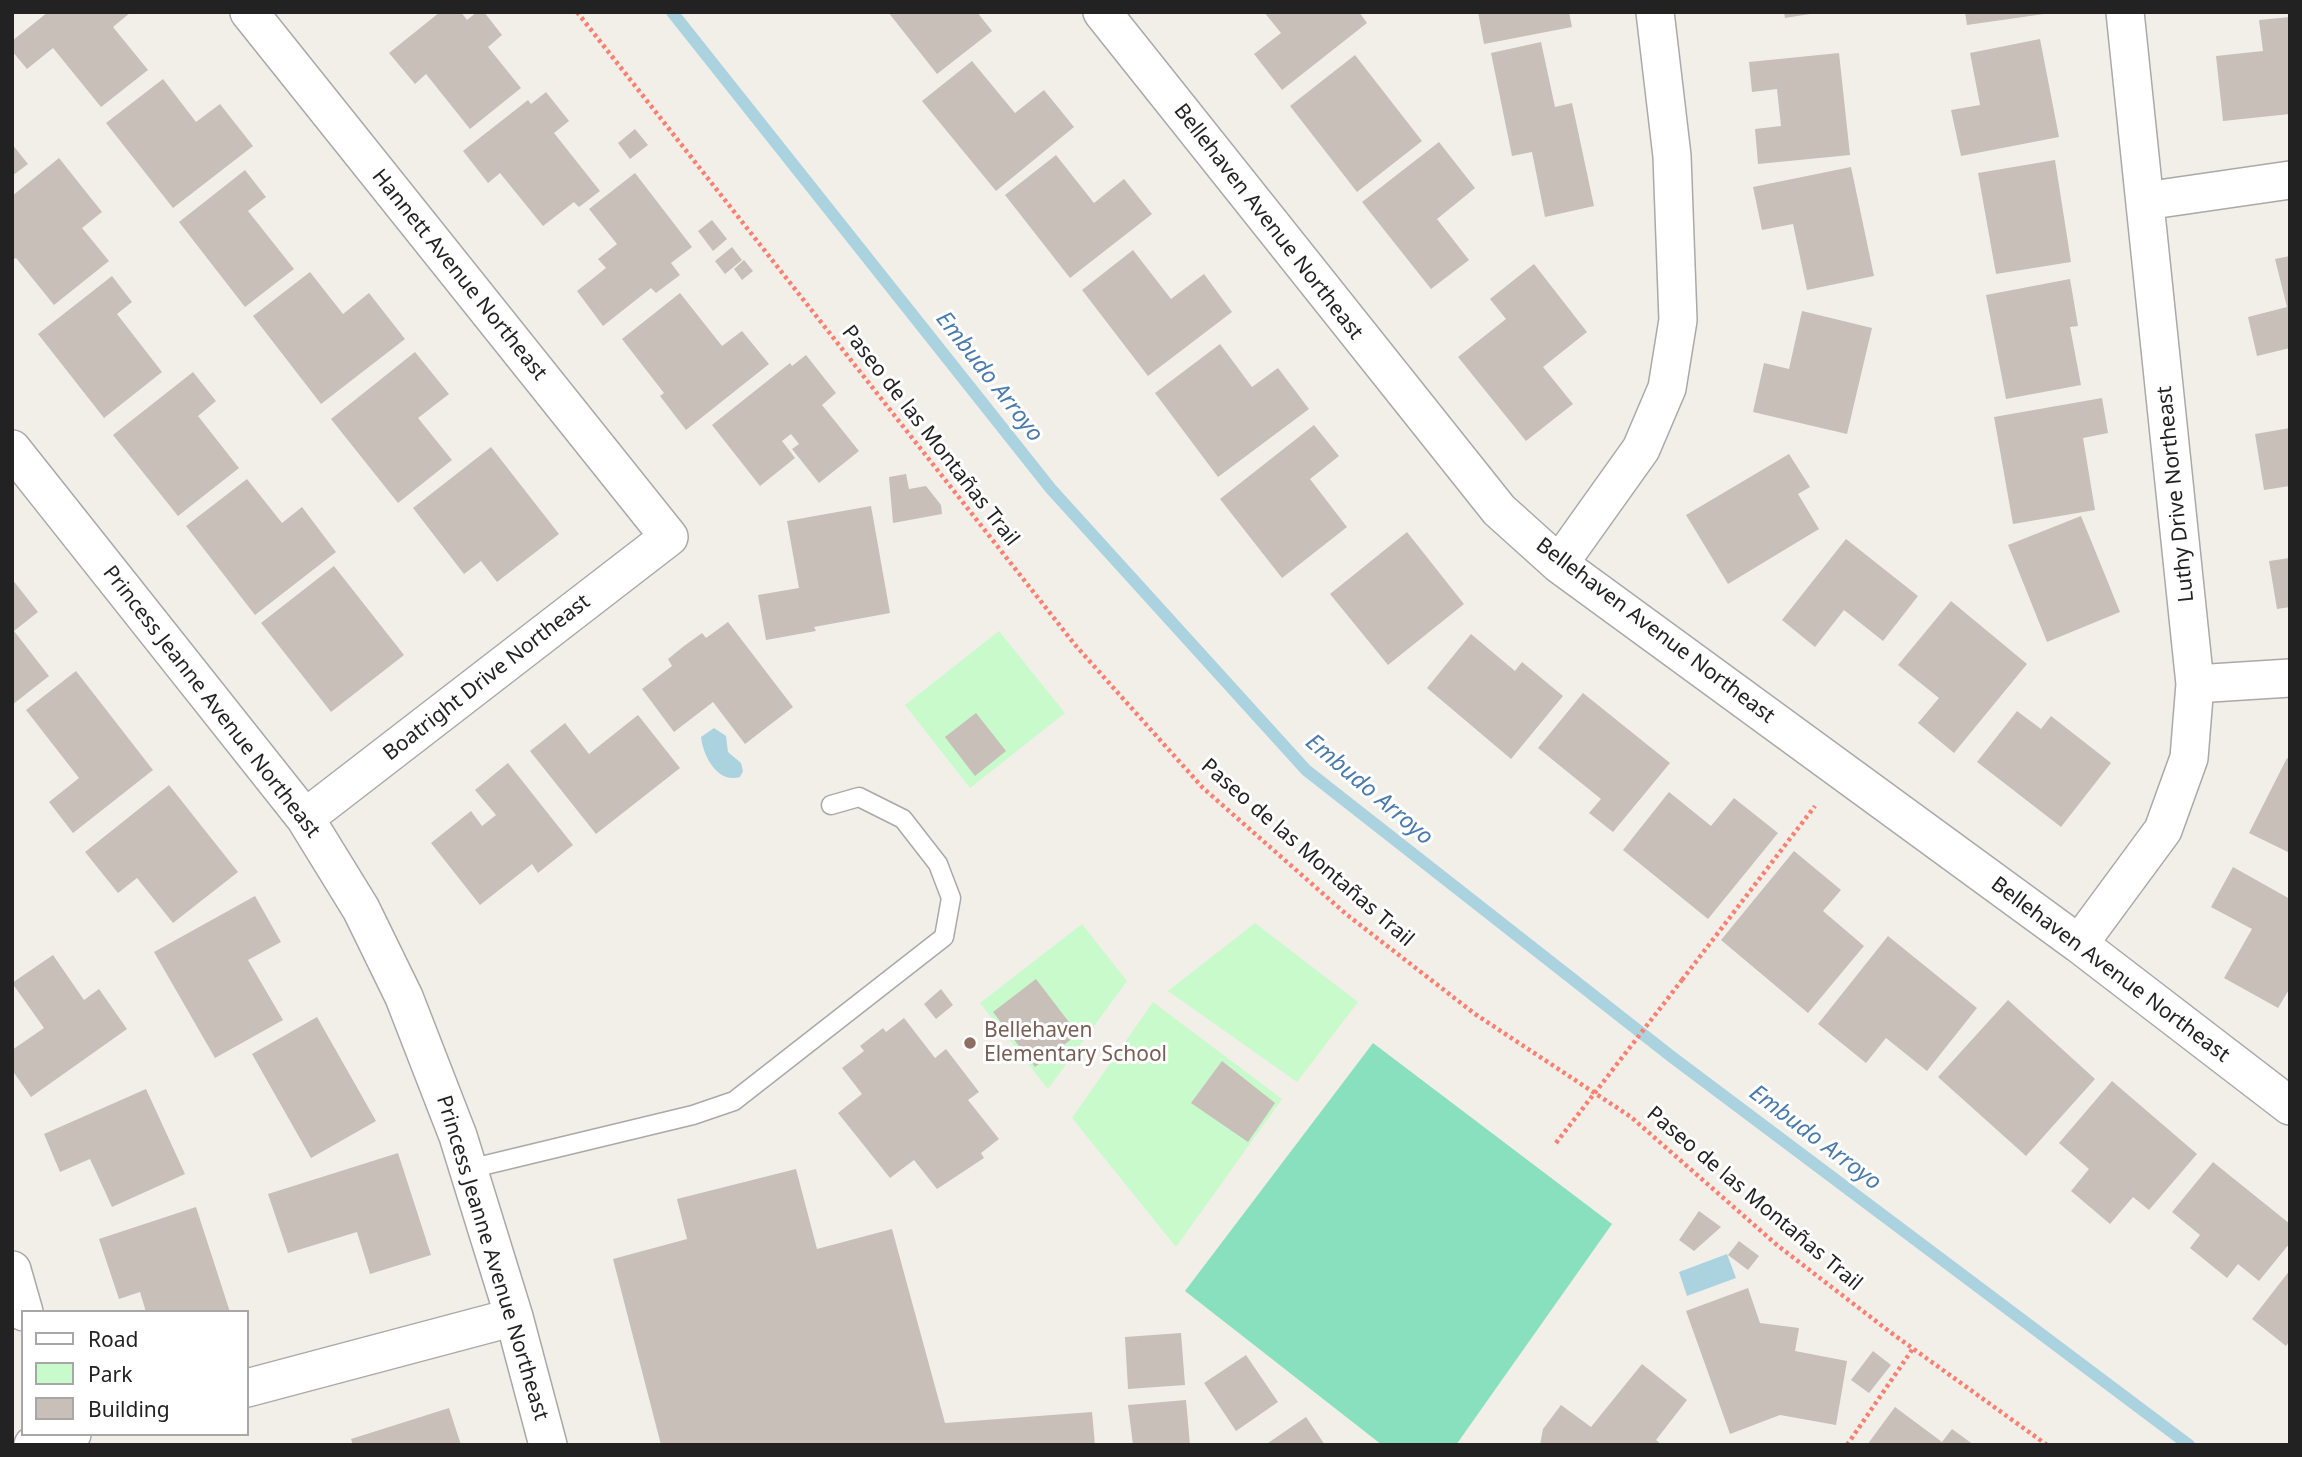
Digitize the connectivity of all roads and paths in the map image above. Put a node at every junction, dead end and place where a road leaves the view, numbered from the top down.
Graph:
1 (249, 12) edge
2 (577, 12) edge
3 (1102, 12) edge
4 (1656, 12) edge
5 (2126, 12) edge
6 (2290, 180) edge
7 (2145, 201) junction
8 (12, 449) edge
9 (669, 537) joint
10 (1559, 564) junction
11 (2290, 678) edge
12 (2195, 684) junction
13 (831, 804) dead end
14 (1815, 806) dead end
15 (305, 818) junction
16 (2079, 944) junction
17 (2290, 1106) edge
18 (1556, 1143) dead end
19 (469, 1169) junction
20 (12, 1270) edge
21 (23, 1310) edge
22 (514, 1317) junction
23 (1914, 1347) junction
24 (248, 1388) edge
25 (548, 1445) edge
26 (1847, 1445) edge
27 (2047, 1445) edge

1 - 9 street, Hannett Avenue Northeast
2 - 23 path, Paseo de las Montañas Trail
3 - 10 street, Bellehaven Avenue Northeast
4 - 10 street
5 - 7 street, Luthy Drive Northeast
6 - 7 street
7 - 12 street, Luthy Drive Northeast
8 - 15 street, Princess Jeanne Avenue Northeast
9 - 15 street, Boatright Drive Northeast
10 - 16 street, Bellehaven Avenue Northeast
11 - 12 street
12 - 16 street, Luthy Drive Northeast
13 - 19 lane
14 - 18 path, bridge
15 - 19 street, Princess Jeanne Avenue Northeast
16 - 17 street, Bellehaven Avenue Northeast
19 - 22 street, Princess Jeanne Avenue Northeast
20 - 21 street
22 - 24 street
22 - 25 street, Princess Jeanne Avenue Northeast
23 - 26 path
23 - 27 path, Paseo de las Montañas Trail

